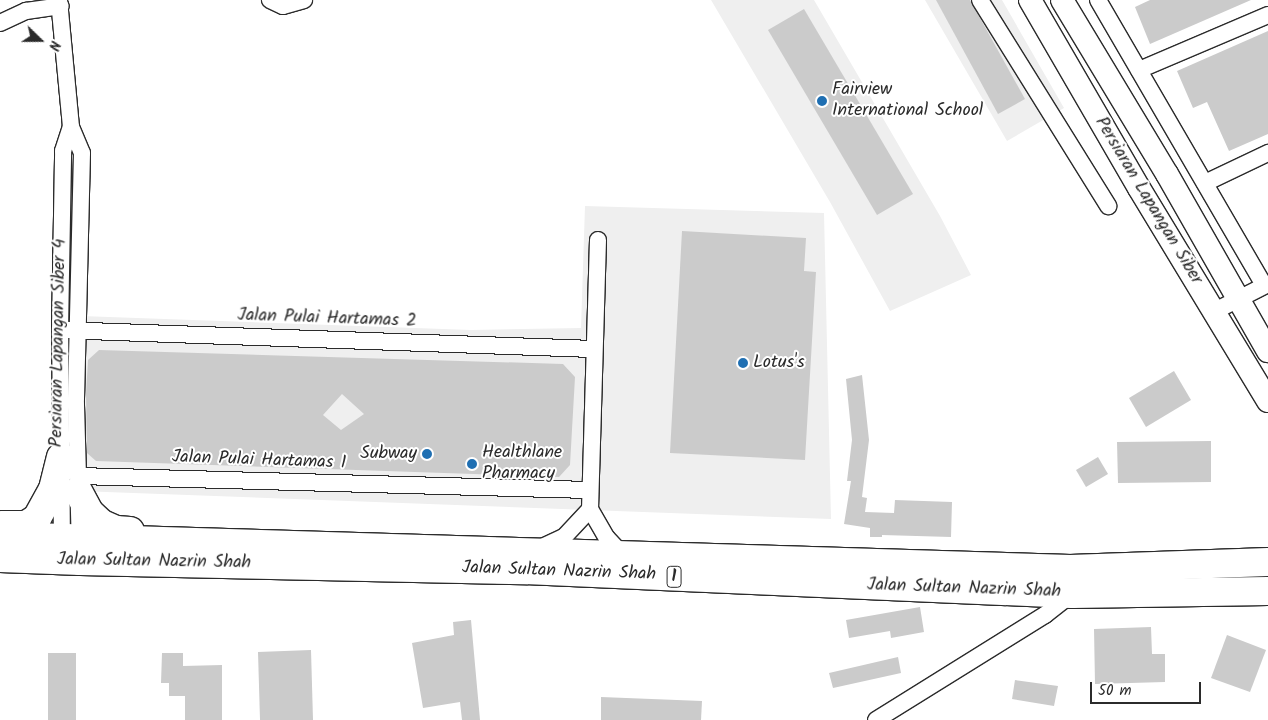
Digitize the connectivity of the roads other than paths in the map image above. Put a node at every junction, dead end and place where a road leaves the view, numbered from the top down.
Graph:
1 (270, 0) edge
2 (304, 0) edge
3 (980, 0) edge
4 (1030, 0) edge
5 (1062, 0) edge
6 (1098, 0) edge
7 (60, 3) edge
8 (23, 6) edge
9 (1268, 15) edge
10 (0, 23) edge
11 (1139, 70) junction
12 (71, 127) junction
13 (1268, 153) edge
14 (1205, 183) junction
15 (1108, 206) dead end
16 (598, 240) dead end
17 (1266, 284) edge
18 (1239, 298) junction
19 (1214, 312) junction
20 (60, 330) junction
21 (78, 331) junction
22 (593, 349) junction
23 (1268, 351) edge
24 (1268, 401) edge
25 (72, 475) junction
26 (590, 490) junction
27 (590, 509) junction
28 (0, 525) edge
29 (0, 536) edge
30 (262, 543) junction
31 (71, 550) junction
32 (525, 551) junction
33 (624, 555) junction
34 (0, 558) edge
35 (1268, 562) edge
36 (1071, 581) junction
37 (1268, 591) edge
38 (876, 720) edge

1 - 2 street
3 - 15 street
4 - 19 main road, Persiaran Lapangan Siber
5 - 18 main road, Persiaran Lapangan Siber
6 - 11 street
7 - 8 street
7 - 12 street, Persiaran Lapangan Siber 4
8 - 10 street
9 - 11 street
11 - 14 street
12 - 20 street, Persiaran Lapangan Siber 4
12 - 21 street, Persiaran Lapangan Siber 4
13 - 14 street
14 - 17 street
16 - 22 street
17 - 18 street
18 - 19 street
18 - 23 main road, Persiaran Lapangan Siber
19 - 24 main road, Persiaran Lapangan Siber
20 - 21 street, Jalan Pulai Hartamas 2
20 - 25 street, Persiaran Lapangan Siber 4
21 - 22 street, Jalan Pulai Hartamas 2
21 - 25 street, Persiaran Lapangan Siber 4
22 - 26 street
25 - 26 street, Jalan Pulai Hartamas 1
25 - 28 highway
25 - 30 highway
25 - 31 street, Persiaran Lapangan Siber 4
25 - 31 street, Persiaran Lapangan Siber 4
26 - 27 street
27 - 32 street
27 - 33 street
29 - 31 highway, Jalan Sultan Nazrin Shah / 1
30 - 31 highway, Jalan Sultan Nazrin Shah / 1
30 - 32 highway, Jalan Sultan Nazrin Shah / 1
31 - 34 highway, Jalan Sultan Nazrin Shah / 1
31 - 36 highway, Jalan Sultan Nazrin Shah / 1
32 - 33 highway, Jalan Sultan Nazrin Shah / 1
33 - 36 highway, Jalan Sultan Nazrin Shah / 1
35 - 36 highway, Jalan Sultan Nazrin Shah / 1
36 - 37 highway, Jalan Sultan Nazrin Shah / 1
36 - 38 street

